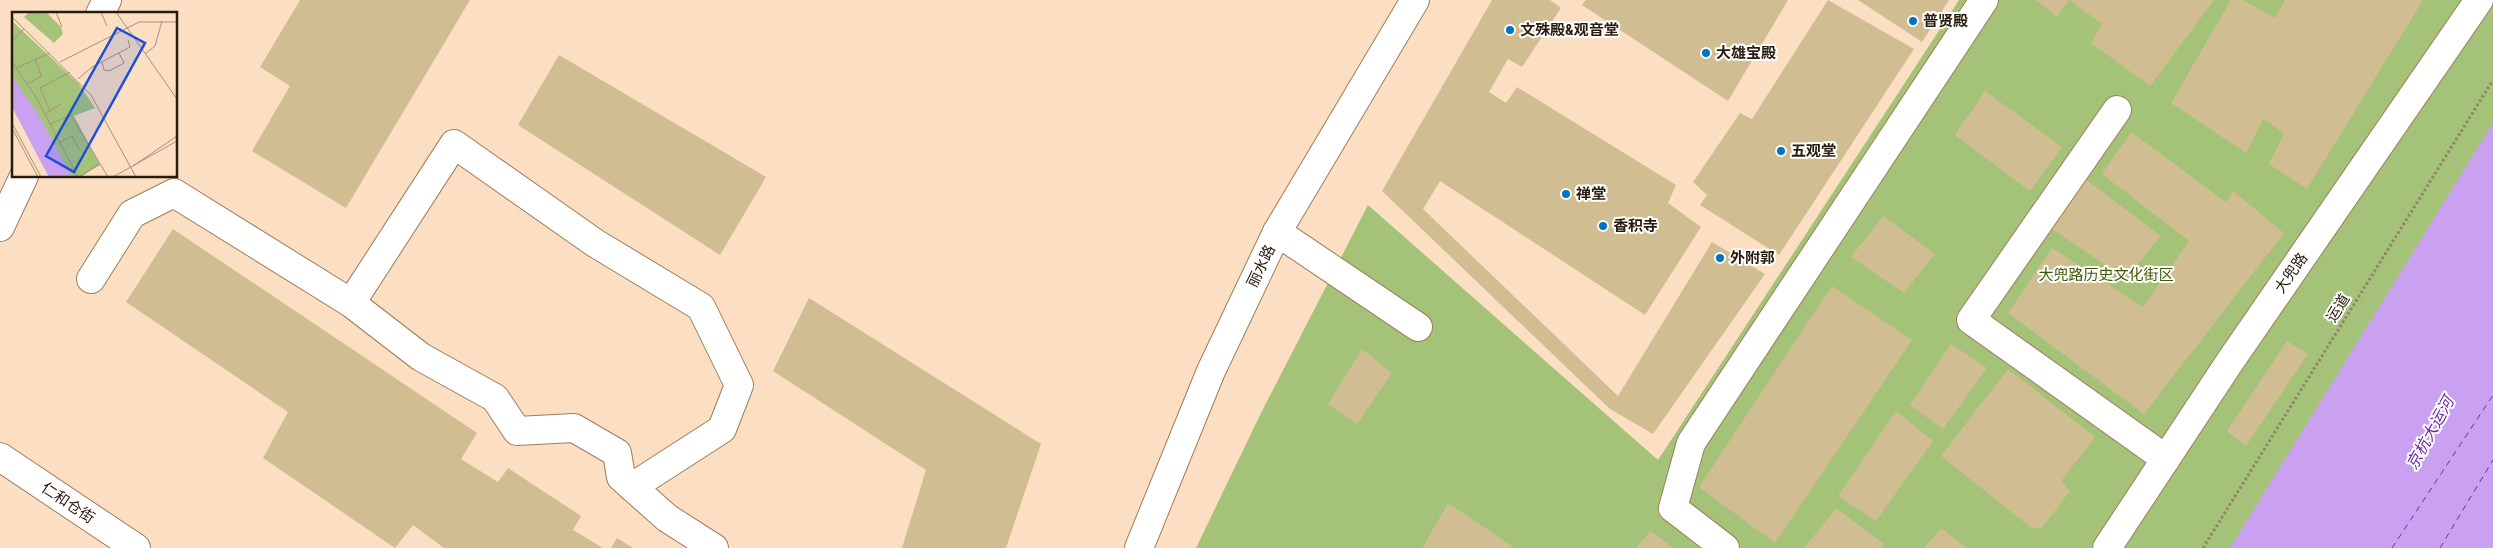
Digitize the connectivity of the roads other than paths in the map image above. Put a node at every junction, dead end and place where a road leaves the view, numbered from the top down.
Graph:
1 (107, 0) edge
2 (1415, 0) edge
3 (1984, 0) edge
4 (2479, 0) edge
5 (101, 12) edge
6 (2117, 110) dead end
7 (23, 178) edge
8 (0, 227) edge
9 (1277, 232) junction
10 (91, 279) dead end
11 (351, 303) junction
12 (1418, 327) dead end
13 (0, 457) edge
14 (2166, 459) junction
15 (632, 486) junction
16 (136, 548) edge
17 (714, 548) edge
18 (1139, 548) edge
19 (1725, 548) edge
20 (2107, 548) edge

1 - 5 street
2 - 9 street, 丽水路
3 - 19 street
4 - 14 street, 大兜路
6 - 14 street
7 - 8 street
9 - 12 street
9 - 18 street, 丽水路
10 - 11 street
11 - 15 street
11 - 15 street
13 - 16 street, 仁和仓街
14 - 20 street, 大兜路
15 - 17 street

